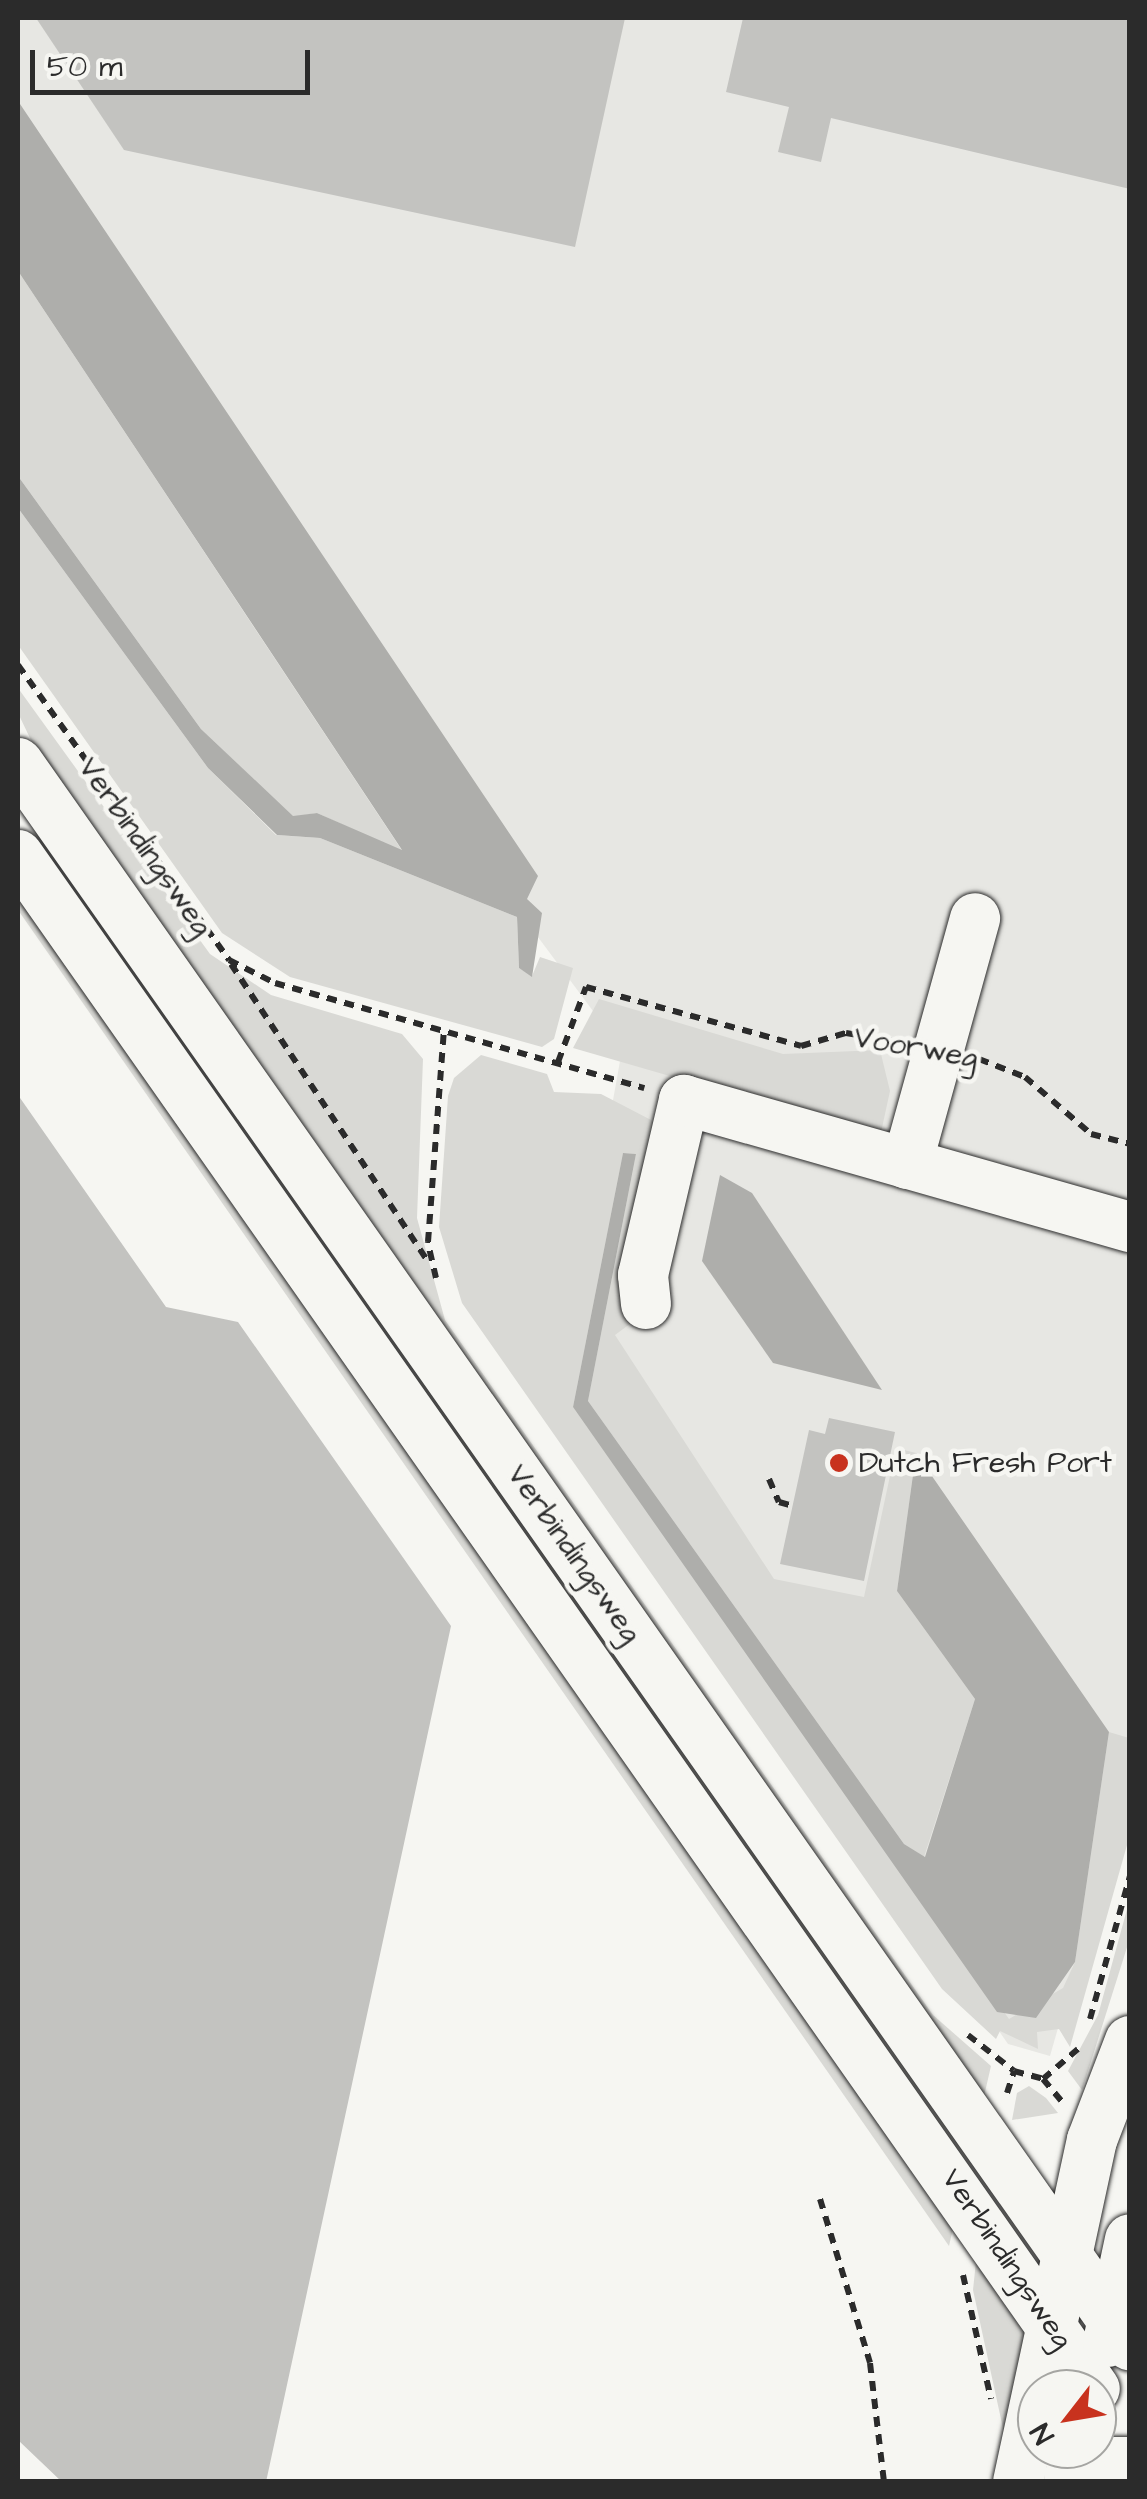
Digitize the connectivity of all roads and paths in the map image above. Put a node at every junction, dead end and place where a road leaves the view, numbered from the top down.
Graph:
1 (18, 665) edge
2 (18, 763) edge
3 (18, 855) edge
4 (976, 918) dead end
5 (229, 960) junction
6 (444, 1030) junction
7 (939, 1049) junction
8 (558, 1062) junction
9 (684, 1100) junction
10 (1130, 1144) edge
11 (907, 1164) junction
12 (1130, 1227) edge
13 (432, 1268) junction
14 (441, 1290) dead end
15 (646, 1304) dead end
16 (769, 1479) dead end
17 (792, 1506) dead end
18 (1130, 1876) edge
19 (954, 2024) dead end
20 (1130, 2041) edge
21 (1014, 2070) dead end
22 (1044, 2080) dead end
23 (1092, 2140) junction
24 (1001, 2161) junction
25 (820, 2200) dead end
26 (1130, 2240) edge
27 (1064, 2253) junction
28 (967, 2257) dead end
29 (1050, 2322) junction
30 (1122, 2334) edge
31 (1082, 2369) edge
32 (1105, 2369) edge
33 (994, 2422) dead end
34 (884, 2482) edge
35 (1018, 2482) edge

1 - 5 path, Verbindingsweg
2 - 24 street, Verbindingsweg
3 - 29 street, Verbindingsweg
4 - 7 street
5 - 6 path, Verbindingsweg
5 - 13 path
6 - 8 path
6 - 13 path
7 - 8 path, Voorweg
7 - 10 path, Voorweg
7 - 11 street
8 - 9 path
9 - 11 street
9 - 15 street
11 - 12 street
13 - 14 path
16 - 17 path
18 - 22 path
19 - 21 path
20 - 23 street
23 - 24 street
23 - 27 street
24 - 27 street, Verbindingsweg
25 - 34 path
26 - 30 street
27 - 29 street
27 - 30 street, Verbindingsweg
28 - 33 path
29 - 31 street, Verbindingsweg
29 - 35 street
30 - 32 street

